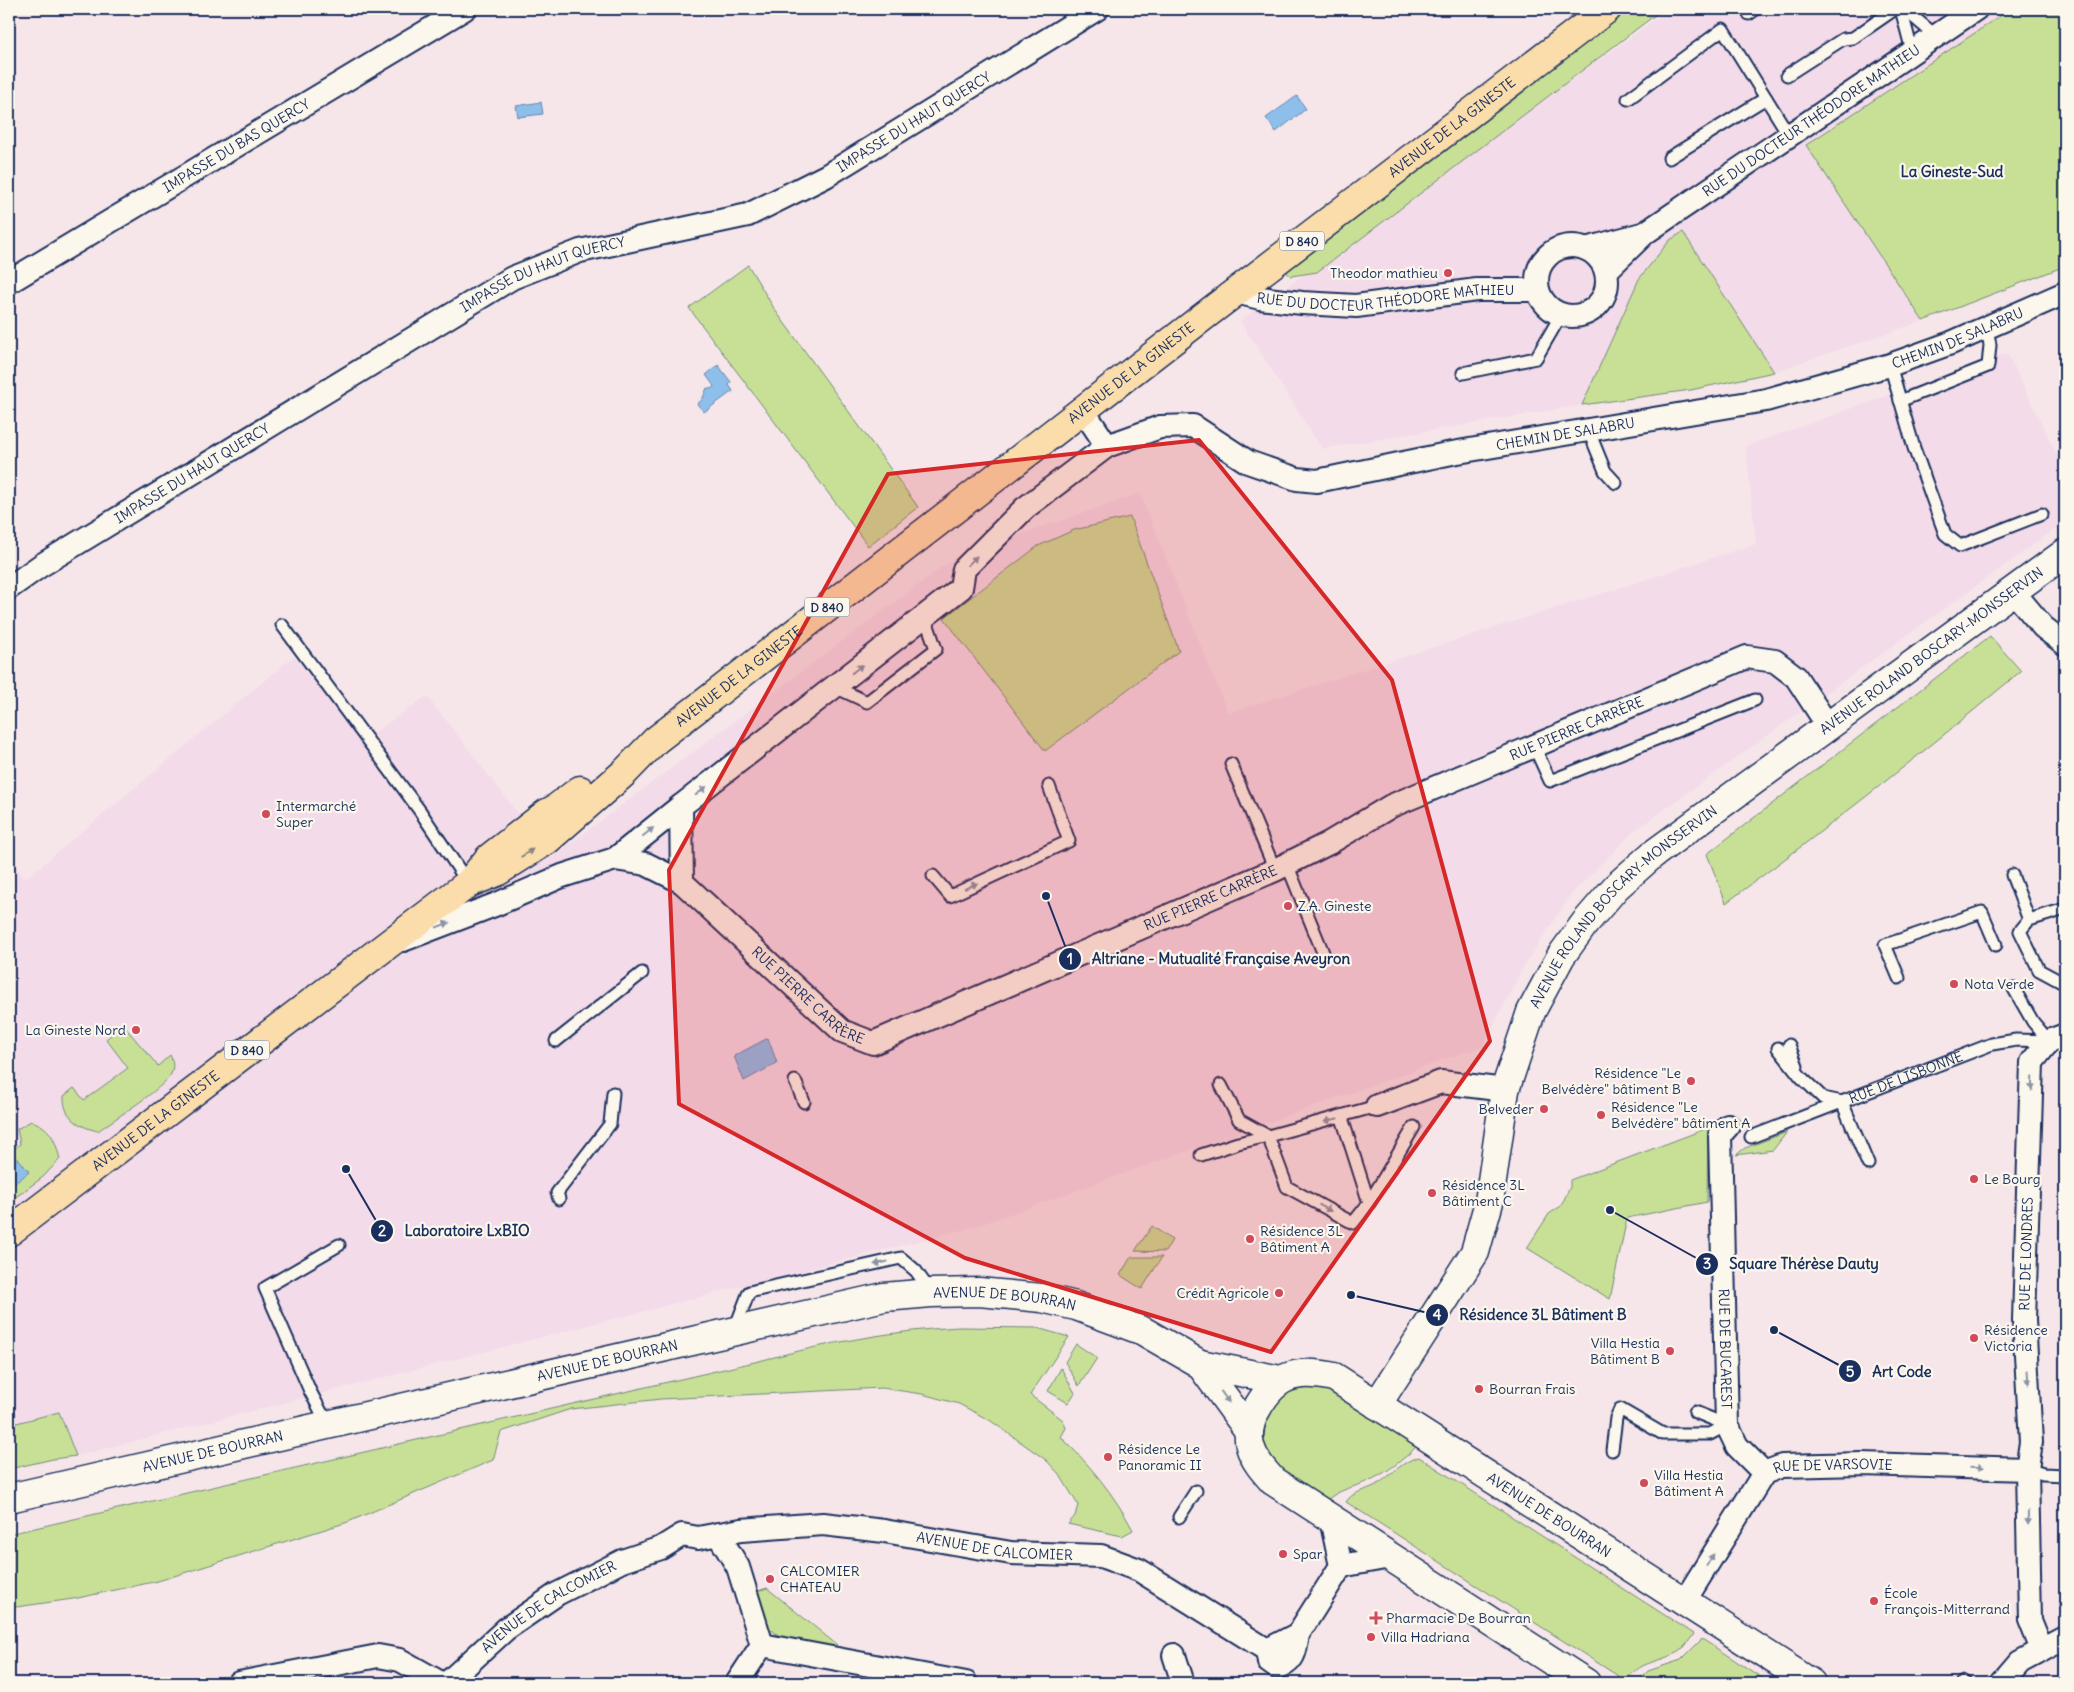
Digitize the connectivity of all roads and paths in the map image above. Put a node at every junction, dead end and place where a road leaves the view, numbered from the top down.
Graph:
1 (464, 9) edge
2 (1097, 9) edge
3 (1607, 9) edge
4 (1895, 9) edge
5 (1902, 9) edge
6 (1976, 9) edge
7 (1936, 36) junction
8 (1912, 51) junction
9 (1786, 76) dead end
10 (1766, 98) junction
11 (1628, 99) dead end
12 (1789, 135) junction
13 (1669, 158) dead end
14 (1645, 233) junction
15 (1586, 249) junction
16 (1606, 271) junction
17 (9, 282) edge
18 (1537, 290) junction
19 (1236, 292) junction
20 (2065, 294) edge
21 (1561, 315) junction
22 (1987, 328) junction
23 (1890, 365) junction
24 (1463, 373) dead end
25 (1900, 402) junction
26 (1083, 410) junction
27 (1588, 429) junction
28 (1107, 446) junction
29 (1616, 483) dead end
30 (2042, 514) dead end
31 (2065, 552) edge
32 (9, 588) edge
33 (2012, 590) junction
34 (925, 617) junction
35 (282, 625) dead end
36 (2065, 644) edge
37 (835, 687) junction
38 (1755, 700) dead end
39 (1828, 726) junction
40 (1534, 746) junction
41 (1231, 764) dead end
42 (1049, 786) dead end
43 (681, 806) junction
44 (615, 859) junction
45 (1281, 867) junction
46 (2012, 875) dead end
47 (933, 876) dead end
48 (682, 882) junction
49 (469, 883) junction
50 (2065, 910) edge
51 (2029, 920) junction
52 (1996, 945) dead end
53 (381, 948) junction
54 (1324, 955) dead end
55 (642, 973) dead end
56 (1899, 978) dead end
57 (2065, 984) edge
58 (2014, 989) dead end
59 (2057, 1038) edge
60 (556, 1041) dead end
61 (1784, 1046) dead end
62 (795, 1081) dead end
63 (1221, 1085) dead end
64 (1505, 1090) junction
65 (613, 1092) dead end
66 (804, 1102) dead end
67 (1842, 1102) junction
68 (1377, 1106) joint
69 (1342, 1118) junction
70 (1728, 1126) dead end
71 (1414, 1127) dead end
72 (1268, 1136) junction
73 (1751, 1137) dead end
74 (1201, 1155) dead end
75 (1868, 1164) dead end
76 (558, 1199) dead end
77 (1369, 1203) junction
78 (9, 1232) edge
79 (339, 1245) dead end
80 (931, 1293) junction
81 (734, 1331) junction
82 (1200, 1364) junction
83 (1280, 1380) junction
84 (1377, 1405) junction
85 (1695, 1412) dead end
86 (328, 1424) junction
87 (1727, 1425) junction
88 (1248, 1431) junction
89 (1612, 1450) dead end
90 (2027, 1469) junction
91 (1764, 1473) junction
92 (2065, 1475) edge
93 (1196, 1491) dead end
94 (9, 1498) edge
95 (1179, 1517) dead end
96 (1331, 1519) junction
97 (741, 1530) junction
98 (708, 1536) junction
99 (1390, 1557) junction
100 (1341, 1566) junction
101 (738, 1567) junction
102 (1684, 1602) junction
103 (2065, 1638) edge
104 (762, 1645) junction
105 (2042, 1650) junction
106 (1174, 1656) dead end
107 (1270, 1667) edge
108 (240, 1683) edge
109 (441, 1683) edge
110 (446, 1683) edge
111 (737, 1683) edge
112 (966, 1683) edge
113 (1183, 1683) edge
114 (1586, 1683) edge
115 (1811, 1683) edge
116 (2002, 1683) edge

1 - 17 street, IMPASSE DU BAS QUERCY
2 - 32 street, IMPASSE DU HAUT QUERCY
3 - 19 main road, AVENUE DE LA GINESTE / D 840
4 - 9 lane
5 - 7 lane
5 - 8 lane
6 - 7 street, RUE DU DOCTEUR THÉODORE MATHIEU
7 - 8 street, RUE DU DOCTEUR THÉODORE MATHIEU
8 - 12 street, RUE DU DOCTEUR THÉODORE MATHIEU
10 - 11 lane
10 - 12 lane
10 - 13 lane
12 - 14 street, RUE DU DOCTEUR THÉODORE MATHIEU
14 - 15 street, RUE DU DOCTEUR THÉODORE MATHIEU
14 - 16 street, RUE DU DOCTEUR THÉODORE MATHIEU
15 - 16 street
15 - 18 street, RUE DU DOCTEUR THÉODORE MATHIEU
16 - 21 street
18 - 19 street, RUE DU DOCTEUR THÉODORE MATHIEU
18 - 21 street
19 - 26 main road, AVENUE DE LA GINESTE / D 840
20 - 22 street, CHEMIN DE SALABRU
21 - 24 lane
22 - 23 street, CHEMIN DE SALABRU
22 - 25 lane
23 - 25 lane
23 - 27 street, CHEMIN DE SALABRU
25 - 30 lane
26 - 28 street
26 - 49 main road, AVENUE DE LA GINESTE / D 840
27 - 28 street, CHEMIN DE SALABRU
27 - 29 lane
34 -> 28 street, CHEMIN DE SALABRU
31 - 33 main road, AVENUE ROLAND BOSCARY-MONSSERVIN
33 - 36 street
33 - 39 main road, AVENUE ROLAND BOSCARY-MONSSERVIN
37 -> 34 street, CHEMIN DE SALABRU
34 - 37 lane
35 - 49 lane
43 -> 37 street, CHEMIN DE SALABRU
38 - 40 lane
39 - 40 street, RUE PIERRE CARRÈRE
39 - 64 main road, AVENUE ROLAND BOSCARY-MONSSERVIN
40 - 45 street, RUE PIERRE CARRÈRE
41 - 45 lane
47 -> 42 lane
44 -> 43 street, CHEMIN DE SALABRU
43 - 48 street
44 - 48 street, RUE PIERRE CARRÈRE
53 -> 44 street, RUE PIERRE CARRÈRE
45 - 48 street, RUE PIERRE CARRÈRE
45 - 54 lane
46 - 51 lane
49 - 53 main road, AVENUE DE LA GINESTE / D 840
50 - 51 lane
51 - 57 lane
52 - 56 lane
53 - 78 main road, AVENUE DE LA GINESTE / D 840
55 - 60 lane
58 - 59 lane
59 - 67 lane, RUE DE LISBONNE
59 -> 90 street, RUE DE LONDRES
61 - 67 lane
62 - 66 lane
63 - 72 lane
64 - 68 street
64 - 84 main road, AVENUE ROLAND BOSCARY-MONSSERVIN
65 - 76 lane
67 - 73 lane, RUE DE LISBONNE
67 - 75 lane
68 - 69 lane
69 -> 72 lane
69 - 77 lane
70 - 87 street, RUE DE BUCAREST
71 - 77 lane
72 - 74 lane
72 -> 77 lane
79 - 86 lane
80 - 81 main road, AVENUE DE BOURRAN
80 -> 81 lane
80 - 82 main road, AVENUE DE BOURRAN
81 - 86 main road, AVENUE DE BOURRAN
82 - 83 main road, AVENUE DE BOURRAN
82 -> 88 main road, AVENUE DE BOURRAN
83 - 84 main road, AVENUE DE BOURRAN
83 - 88 main road
84 - 102 main road, AVENUE DE BOURRAN
85 - 87 lane
86 - 94 main road, AVENUE DE BOURRAN
87 - 89 lane
87 - 91 street, RUE DE BUCAREST
88 - 96 main road, AVENUE DE BOURRAN
91 -> 90 street, RUE DE VARSOVIE
90 - 92 lane
90 -> 105 street, RUE DE LONDRES
102 -> 91 street, RUE DE VARSOVIE
93 - 95 lane
96 - 99 main road, AVENUE DE BOURRAN
96 - 100 street
97 - 98 street, AVENUE DE CALCOMIER
97 - 101 street
97 - 107 street, AVENUE DE CALCOMIER
98 - 101 street
98 - 110 street, AVENUE DE CALCOMIER
99 - 100 street
99 - 114 main road, AVENUE DE BOURRAN
100 - 107 street
101 - 104 street
102 - 115 main road, AVENUE DE BOURRAN
103 - 105 street
104 - 111 street
104 - 112 street
105 - 116 street
106 - 113 street
108 - 109 street

